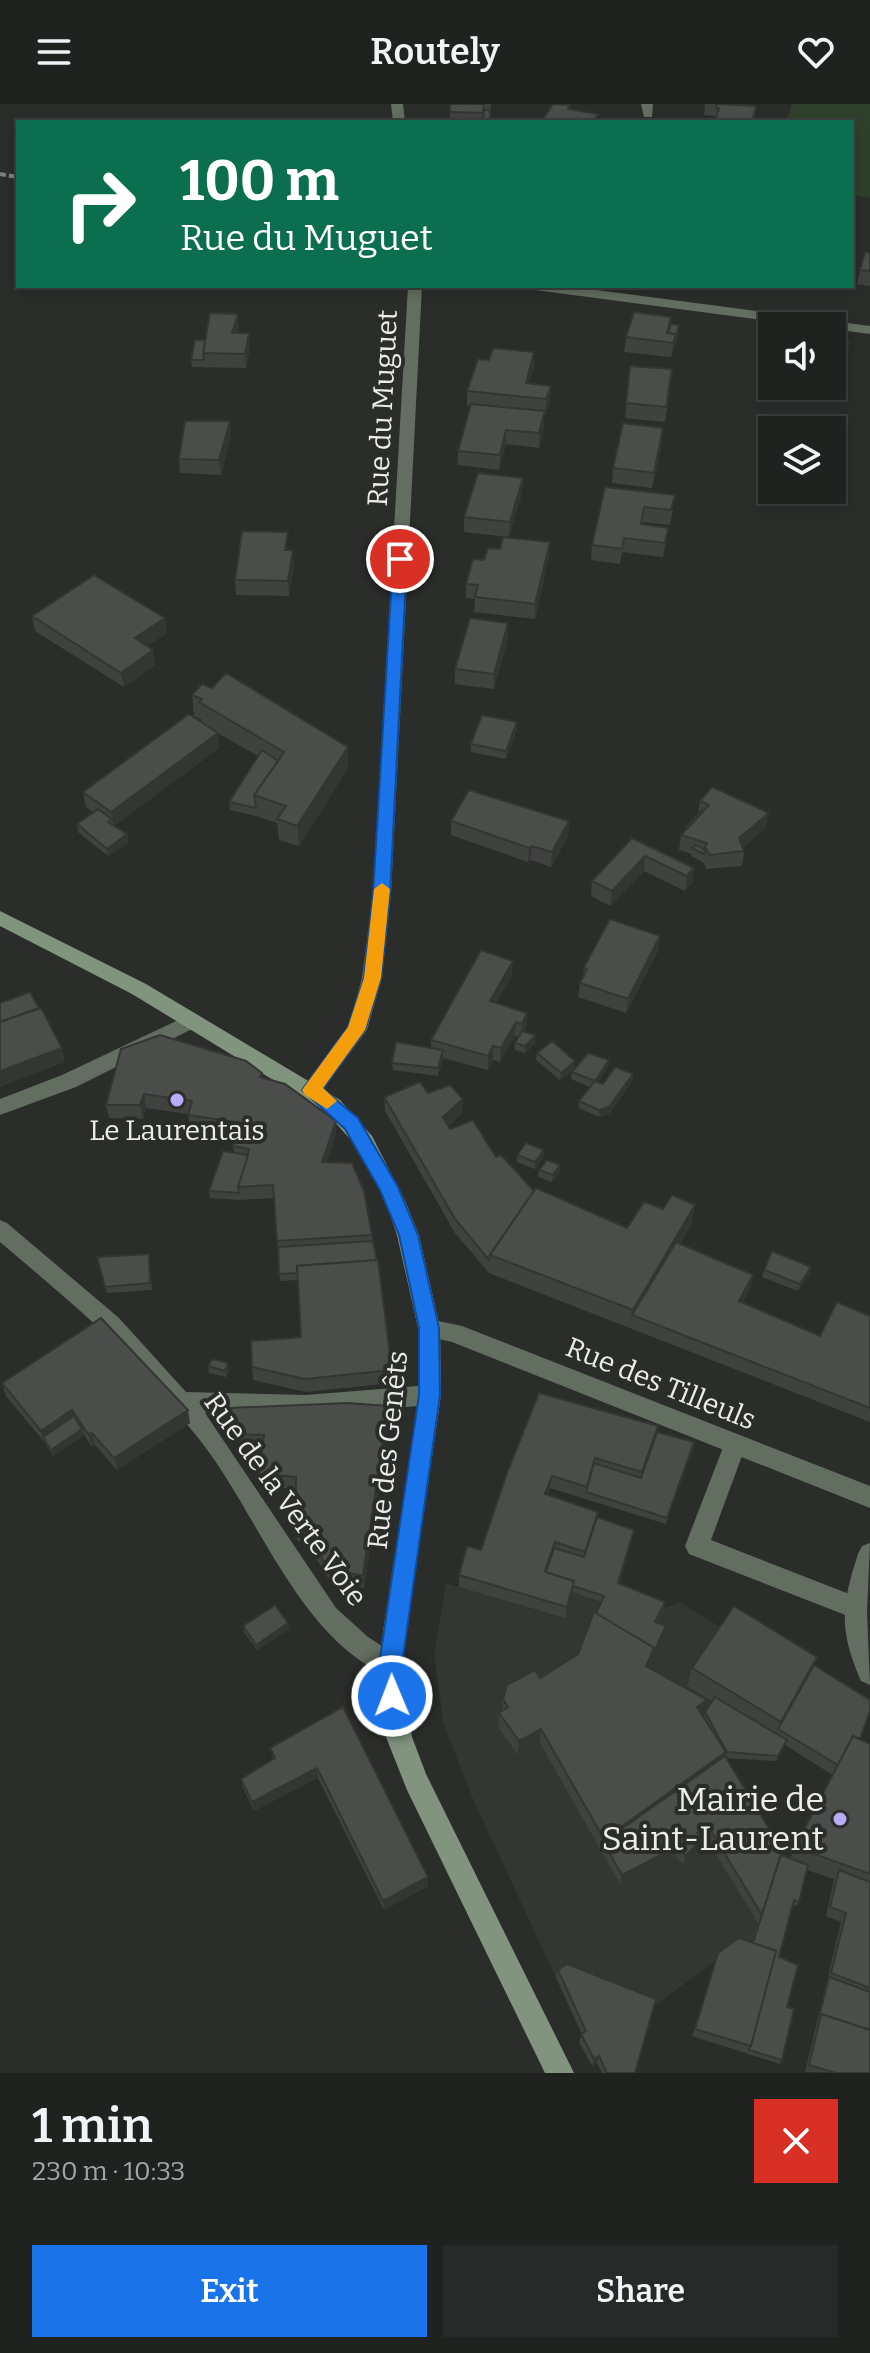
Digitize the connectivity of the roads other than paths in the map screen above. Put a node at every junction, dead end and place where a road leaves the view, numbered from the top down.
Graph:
1 (415, 288) edge
2 (550, 288) edge
3 (870, 330) edge
4 (0, 918) edge
5 (191, 1021) junction
6 (311, 1090) junction
7 (0, 1107) edge
8 (0, 1229) edge
9 (429, 1328) junction
10 (430, 1395) junction
11 (180, 1402) junction
12 (735, 1445) junction
13 (870, 1497) edge
14 (870, 1554) edge
15 (853, 1607) junction
16 (390, 1665) junction
17 (870, 1673) edge
18 (560, 2073) edge

1 - 6 street, Rue du Muguet
2 - 3 street
4 - 5 main road, Rue des Genêts
5 - 6 main road, Rue des Genêts
5 - 7 street
6 - 9 main road, Rue des Genêts
8 - 11 street, Rue de la Verte Voie
9 - 10 main road, Rue des Genêts
9 - 12 street, Rue des Tilleuls
10 - 11 street
10 - 16 main road, Rue des Genêts
11 - 16 street, Rue de la Verte Voie
12 - 13 street, Rue des Tilleuls
12 - 15 street
14 - 15 street
15 - 17 street
16 - 18 main road, Rue des Genêts

